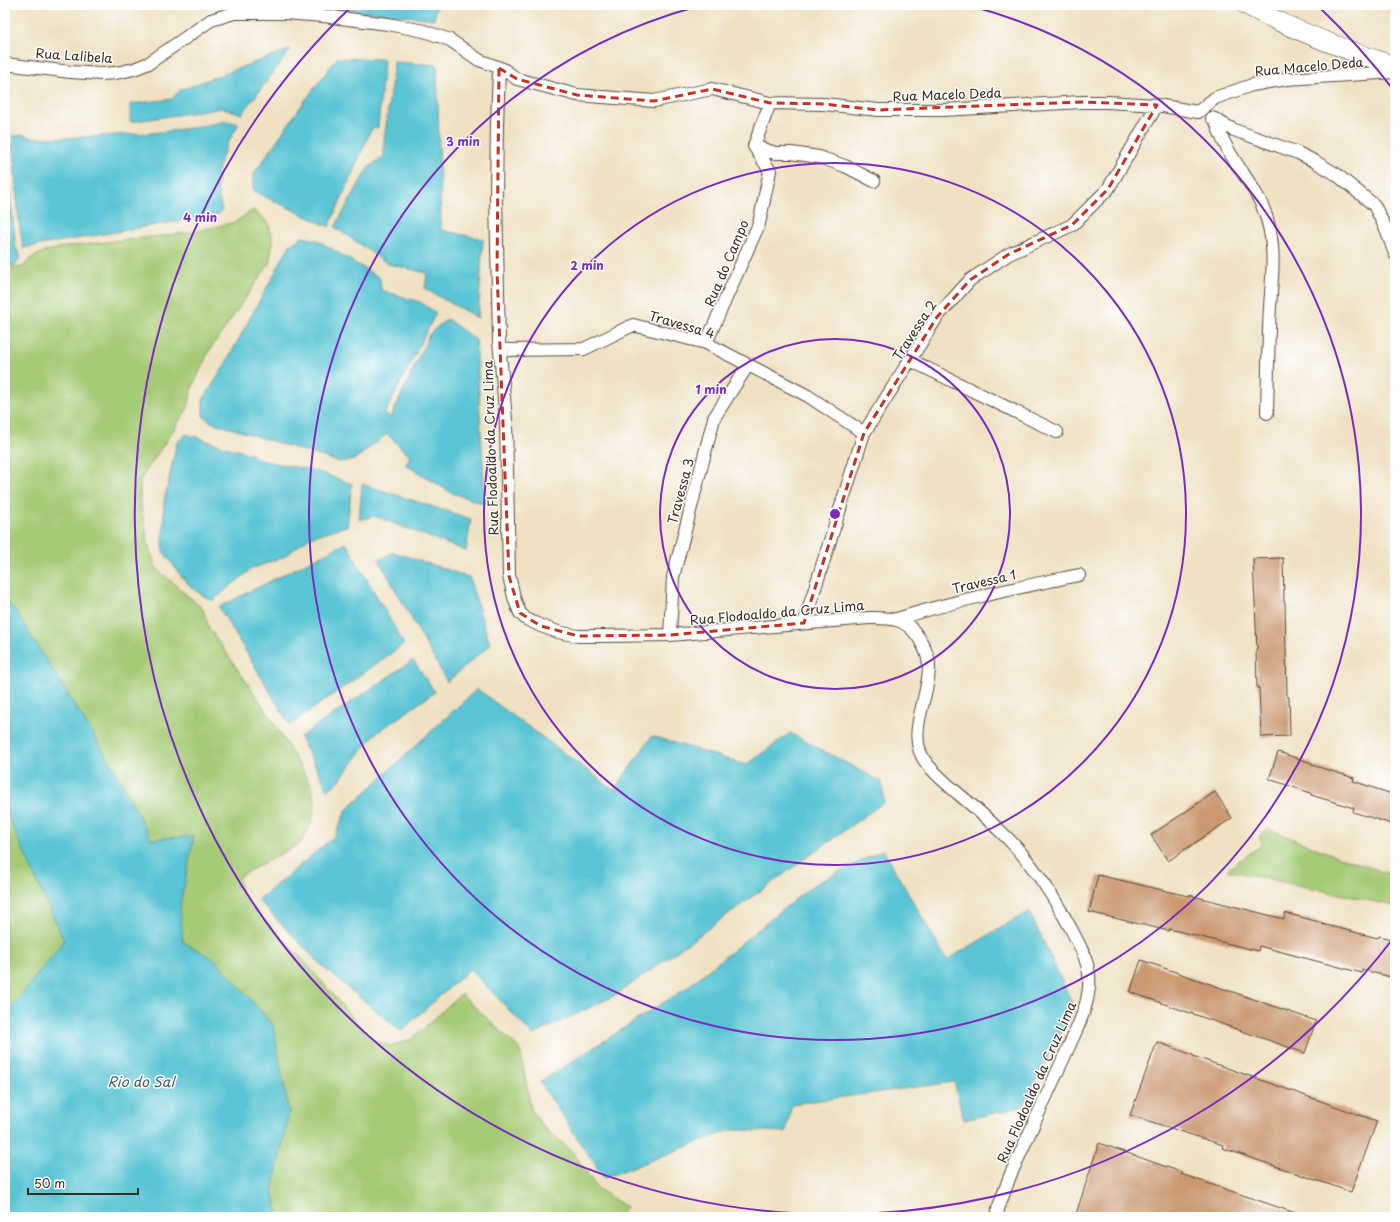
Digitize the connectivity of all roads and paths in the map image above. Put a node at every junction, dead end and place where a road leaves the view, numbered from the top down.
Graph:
1 (1246, 5) edge
2 (5, 64) edge
3 (1395, 66) edge
4 (499, 68) junction
5 (1395, 72) edge
6 (770, 104) junction
7 (1157, 106) junction
8 (1198, 112) junction
9 (1215, 119) junction
10 (754, 146) junction
11 (874, 181) dead end
12 (1395, 254) edge
13 (706, 343) junction
14 (500, 350) junction
15 (910, 360) junction
16 (748, 365) junction
17 (1267, 413) dead end
18 (1057, 432) dead end
19 (864, 433) junction
20 (1078, 575) dead end
21 (897, 619) junction
22 (804, 623) junction
23 (670, 635) junction
24 (997, 1217) edge

1 - 3 main road
2 - 4 street, Rua Lalibela
4 - 6 street, Rua Macelo Deda
4 - 14 street, Rua Flodoaldo da Cruz Lima
5 - 8 street, Rua Macelo Deda
6 - 7 street, Rua Macelo Deda
6 - 10 street
7 - 8 street, Rua Macelo Deda
7 - 15 street, Travessa 2
8 - 9 street
9 - 12 street
9 - 17 street
10 - 11 street
10 - 13 street, Rua do Campo
13 - 14 street, Travessa 4
13 - 16 street, Travessa 4
14 - 23 street, Rua Flodoaldo da Cruz Lima
15 - 18 street
15 - 19 street, Travessa 2
16 - 19 street, Travessa 4
16 - 23 street, Travessa 3
19 - 22 street, Travessa 2
20 - 21 street, Travessa 1
21 - 22 street, Rua Flodoaldo da Cruz Lima
21 - 24 street, Rua Flodoaldo da Cruz Lima
22 - 23 street, Rua Flodoaldo da Cruz Lima

